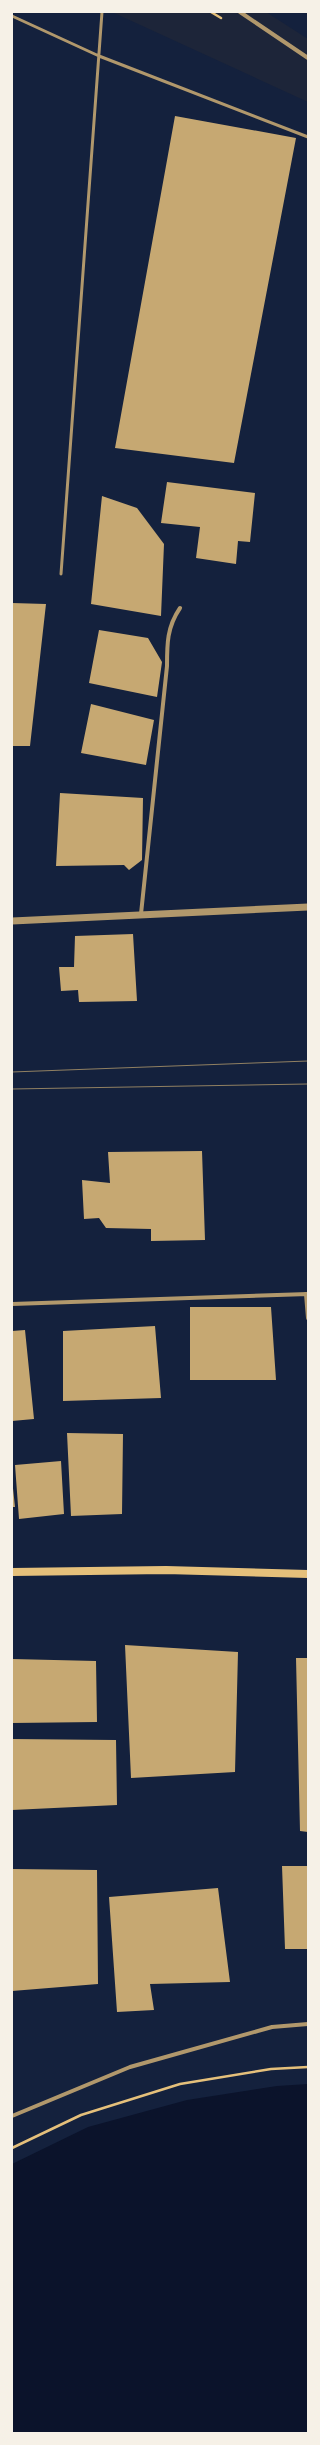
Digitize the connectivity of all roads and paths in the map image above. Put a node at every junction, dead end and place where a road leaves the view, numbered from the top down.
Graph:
1 (102, 12) edge
2 (240, 12) edge
3 (12, 16) edge
4 (98, 56) junction
5 (308, 58) edge
6 (308, 136) edge
7 (61, 574) dead end
8 (180, 608) dead end
9 (308, 907) edge
10 (140, 914) junction
11 (12, 921) edge
12 (307, 1294) edge
13 (12, 1304) edge
14 (308, 1318) edge
15 (12, 1572) edge
16 (308, 1574) edge
17 (308, 2024) edge
18 (308, 2067) edge
19 (12, 2116) edge
20 (12, 2148) edge

1 - 4 lane
2 - 5 street
3 - 4 lane
4 - 6 lane
4 - 7 lane
8 - 10 street
9 - 10 street
10 - 11 street
12 - 13 street
12 - 14 street
15 - 16 main road
17 - 19 street
18 - 20 path

